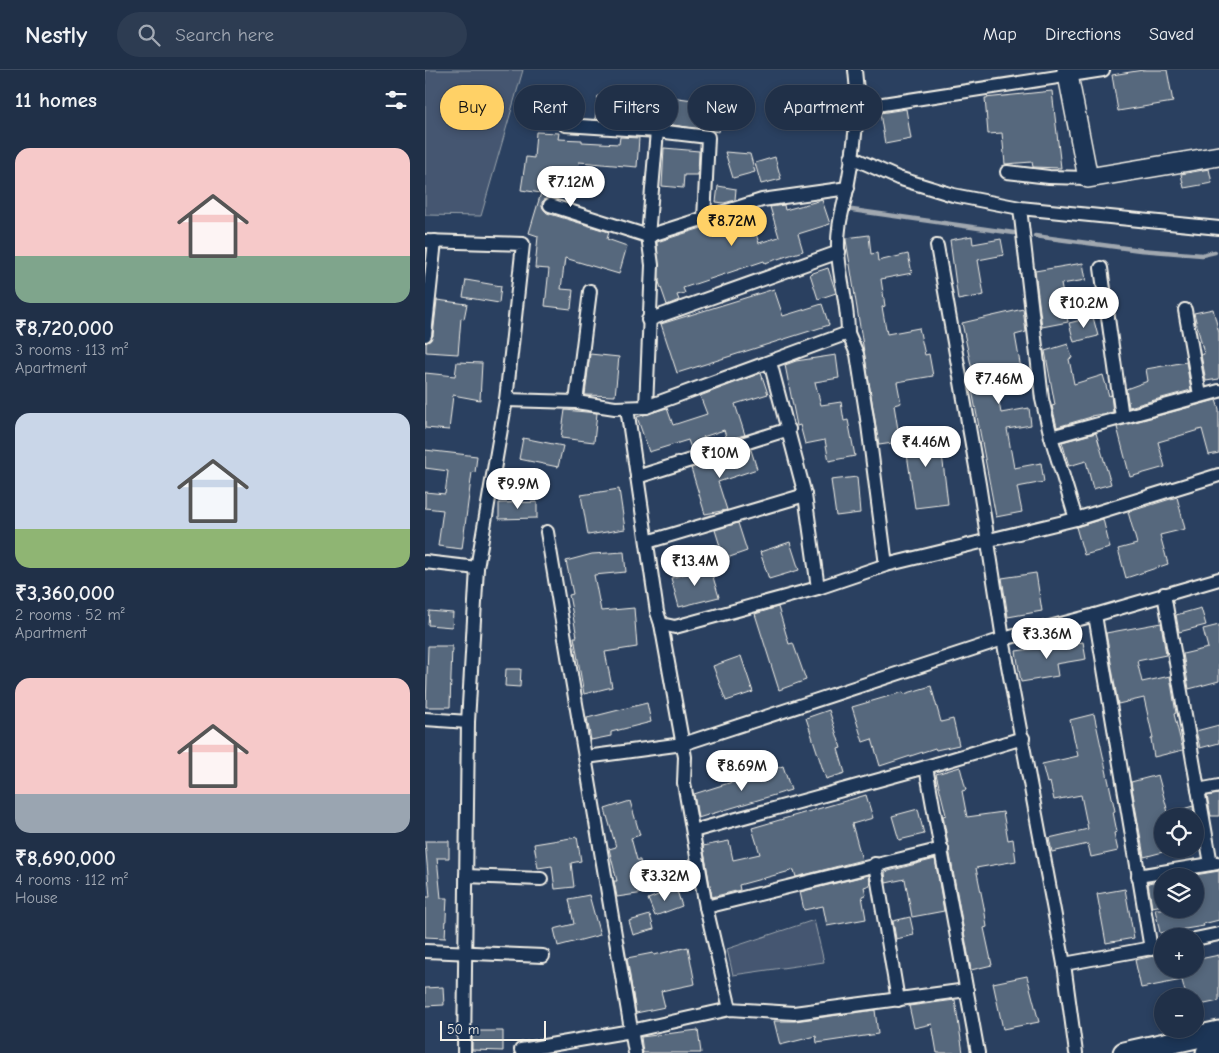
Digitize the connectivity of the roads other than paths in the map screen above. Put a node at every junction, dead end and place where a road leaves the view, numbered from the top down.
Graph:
1 (855, 70) edge
2 (1103, 70) edge
3 (1067, 73) edge
4 (857, 85) edge
5 (882, 104) edge
6 (657, 130) joint
7 (854, 130) edge
8 (1219, 156) edge
9 (851, 157) junction
10 (1007, 172) dead end
11 (1088, 178) junction
12 (847, 188) junction
13 (550, 205) dead end
14 (1020, 208) junction
15 (704, 219) junction
16 (1219, 228) edge
17 (648, 236) junction
18 (430, 241) edge
19 (937, 246) dead end
20 (839, 252) junction
21 (1101, 268) dead end
22 (590, 291) dead end
23 (1185, 310) dead end
24 (648, 320) junction
25 (848, 332) junction
26 (425, 335) edge
27 (770, 362) junction
28 (1219, 391) edge
29 (1200, 395) junction
30 (506, 400) junction
31 (576, 402) junction
32 (645, 407) junction
33 (627, 408) junction
34 (1122, 417) junction
35 (789, 428) junction
36 (1051, 437) junction
37 (1219, 475) edge
38 (637, 477) junction
39 (805, 495) junction
40 (1076, 519) junction
41 (547, 532) dead end
42 (987, 540) junction
43 (647, 542) junction
44 (425, 562) edge
45 (886, 565) junction
46 (477, 568) junction
47 (1219, 579) edge
48 (818, 588) junction
49 (1164, 594) junction
50 (1095, 615) junction
51 (661, 624) junction
52 (1003, 639) junction
53 (425, 719) edge
54 (468, 722) junction
55 (1023, 738) junction
56 (683, 744) junction
57 (586, 758) junction
58 (926, 767) junction
59 (1219, 786) edge
60 (1198, 790) junction
61 (693, 831) junction
62 (942, 848) junction
63 (1215, 863) edge
64 (875, 864) junction
65 (466, 876) junction
66 (1138, 876) junction
67 (541, 879) dead end
68 (707, 907) junction
69 (1219, 934) edge
70 (1154, 936) edge
71 (1204, 937) edge
72 (1154, 948) edge
73 (425, 951) edge
74 (465, 953) junction
75 (543, 956) dead end
76 (1064, 964) junction
77 (967, 990) junction
78 (898, 1000) junction
79 (730, 1009) junction
80 (631, 1031) junction
81 (1219, 1032) edge
82 (521, 1050) dead end
83 (1219, 1050) edge
84 (464, 1053) edge
85 (635, 1053) edge
86 (978, 1053) edge
87 (1076, 1053) edge
88 (1124, 1053) edge
89 (1207, 1053) edge

1 - 4 street
2 - 3 street
3 - 5 street
3 - 11 street
6 - 15 street
6 - 17 street
7 - 9 street
8 - 11 street
9 - 12 street
9 - 14 street
10 - 11 street
12 - 15 street
12 - 20 street
13 - 17 street
14 - 16 street
14 - 36 street
15 - 17 street
17 - 24 street
18 - 26 street
18 - 30 street
19 - 42 street
20 - 24 street
20 - 25 street
21 - 34 street
22 - 31 street
23 - 29 street
24 - 32 street
25 - 27 street
25 - 45 street
27 - 32 street
27 - 35 street
28 - 29 street
29 - 34 street
30 - 31 street
30 - 46 street
31 - 33 street
32 - 33 street
33 - 38 street
34 - 36 street
35 - 38 street
35 - 39 street
36 - 40 street
37 - 40 street
38 - 43 street
39 - 43 street
39 - 48 street
40 - 42 street
41 - 57 street
42 - 45 street
42 - 52 street
43 - 51 street
44 - 46 street
45 - 48 street
46 - 54 street
47 - 49 street
48 - 51 street
49 - 50 street
49 - 60 street
50 - 52 street
50 - 66 street
51 - 56 street
52 - 55 street
52 - 56 street
53 - 54 street
54 - 65 street
55 - 58 street
55 - 76 street
56 - 57 street
56 - 61 street
57 - 80 street
58 - 61 street
58 - 62 street
59 - 60 street
60 - 63 street
61 - 68 street
62 - 64 street
62 - 77 street
63 - 66 street
64 - 68 street
64 - 78 street
65 - 67 street
65 - 74 street
66 - 70 street
68 - 79 street
69 - 71 street
72 - 76 street
73 - 74 street
74 - 75 street
74 - 84 street
76 - 87 street
77 - 78 street
77 - 86 street
78 - 79 street
79 - 80 street
80 - 82 street
80 - 85 street
81 - 88 main road
83 - 89 main road

